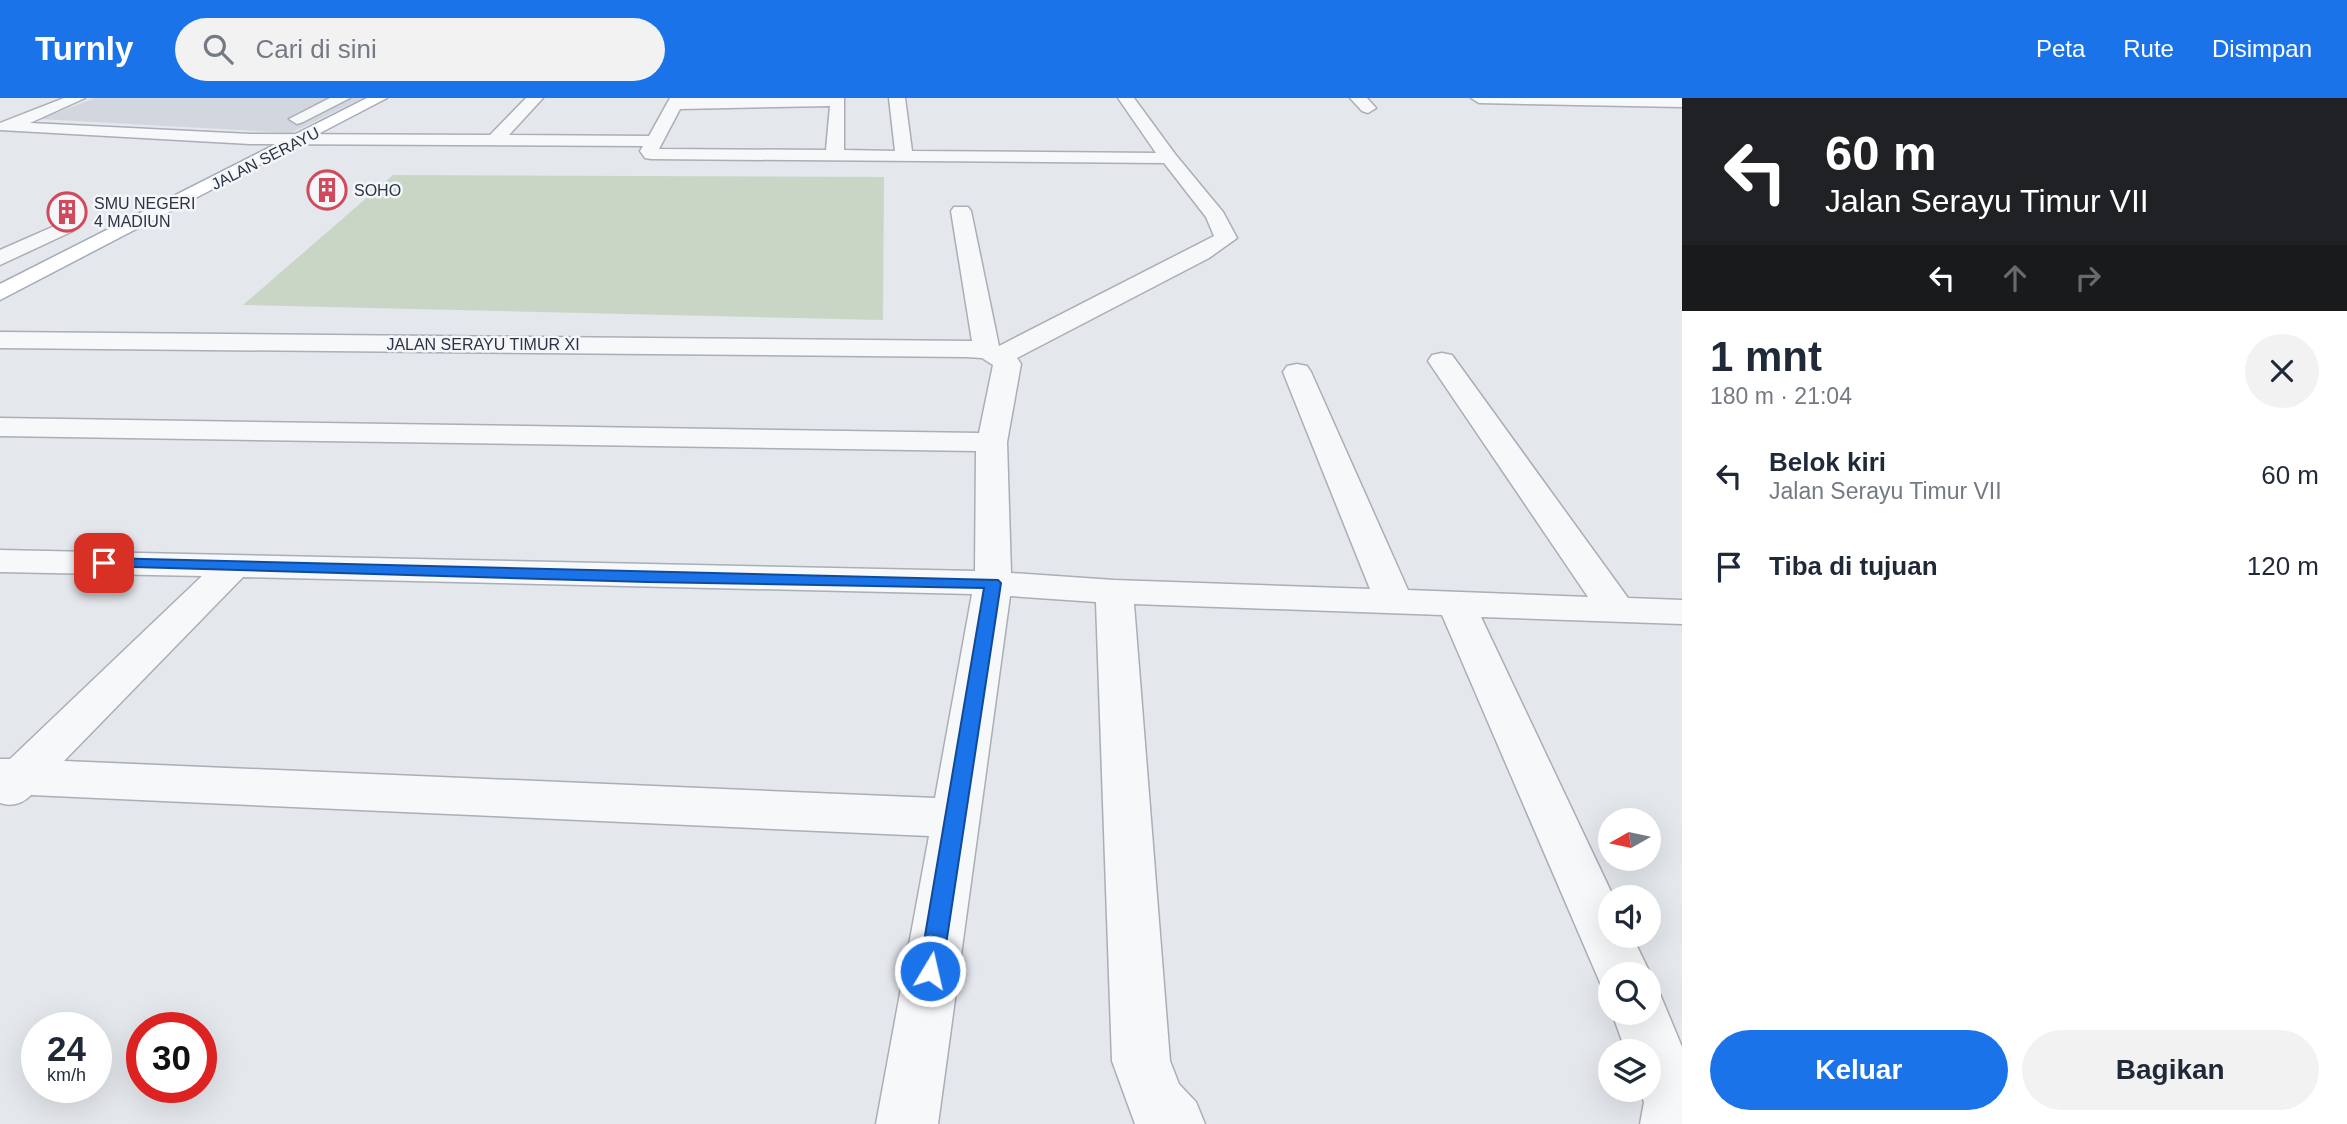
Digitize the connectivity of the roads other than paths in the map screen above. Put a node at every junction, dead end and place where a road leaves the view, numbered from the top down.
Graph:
1 (77, 98) edge
2 (342, 98) edge
3 (379, 98) edge
4 (535, 98) edge
5 (897, 98) edge
6 (1126, 98) edge
7 (1479, 98) edge
8 (838, 99) edge
9 (1556, 99) edge
10 (676, 101) edge
11 (1682, 102) edge
12 (337, 120) junction
13 (3, 128) edge
14 (301, 140) junction
15 (494, 141) junction
16 (654, 141) junction
17 (835, 155) junction
18 (904, 156) junction
19 (1169, 158) junction
20 (961, 211) dead end
21 (66, 227) dead end
22 (0, 258) edge
23 (6, 286) edge
24 (0, 340) edge
25 (984, 352) junction
26 (1442, 361) dead end
27 (1297, 372) dead end
28 (0, 428) edge
29 (992, 442) junction
30 (0, 561) edge
31 (235, 565) junction
32 (993, 583) junction
33 (1114, 592) junction
34 (1393, 600) junction
35 (1456, 604) junction
36 (1616, 610) junction
37 (1682, 612) edge
38 (6, 783) edge
39 (954, 818) junction
40 (1617, 962) edge
41 (1645, 1025) edge
42 (907, 1124) edge
43 (1174, 1124) edge
44 (1671, 1124) edge

1 - 13 street
2 - 12 street
3 - 12 main road, JALAN SERAYU
4 - 15 street
5 - 18 street
6 - 19 street
7 - 9 street
8 - 10 street
8 - 17 street
9 - 11 street
10 - 16 street
12 - 14 main road, JALAN SERAYU
13 - 14 street
14 - 15 street
14 - 23 main road, JALAN SERAYU
15 - 16 street
16 - 17 street
17 - 18 street
18 - 19 street
19 - 25 street
20 - 25 street
21 - 22 street
24 - 25 street, JALAN SERAYU TIMUR XI
25 - 29 street
26 - 36 street
27 - 34 street
28 - 29 street
29 - 32 street
30 - 31 street
31 - 32 street
31 - 38 street
32 - 33 street
32 - 39 street
33 - 34 street
33 - 43 street
34 - 35 street
35 - 36 street
35 - 40 street
36 - 37 street
38 - 39 street
39 - 42 street
41 - 44 street

